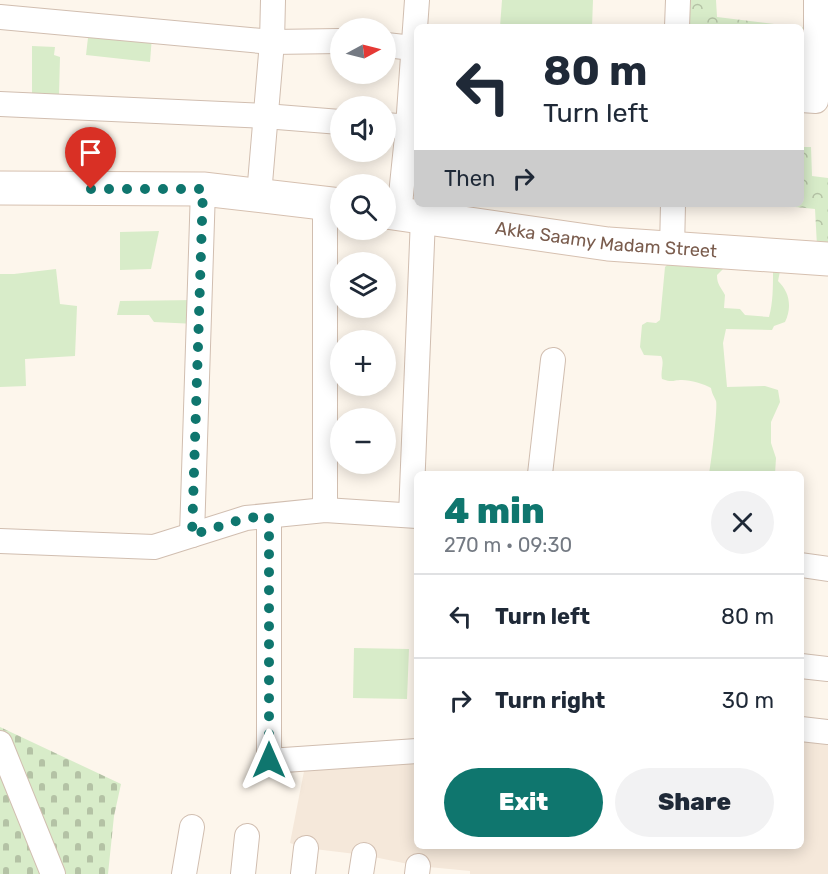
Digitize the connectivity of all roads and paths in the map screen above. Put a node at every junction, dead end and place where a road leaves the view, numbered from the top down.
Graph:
1 (273, 0) edge
2 (417, 0) edge
3 (678, 0) edge
4 (816, 0) edge
5 (0, 17) edge
6 (415, 24) edge
7 (677, 24) edge
8 (414, 36) edge
9 (330, 41) edge
10 (272, 42) junction
11 (396, 46) edge
12 (413, 48) junction
13 (815, 101) edge
14 (0, 104) edge
15 (265, 116) junction
16 (330, 121) edge
17 (397, 126) edge
18 (0, 188) edge
19 (203, 189) junction
20 (259, 195) junction
21 (330, 204) edge
22 (673, 207) edge
23 (402, 214) edge
24 (332, 240) edge
25 (672, 249) junction
26 (828, 259) edge
27 (552, 360) dead end
28 (540, 471) edge
29 (325, 510) junction
30 (414, 515) edge
31 (269, 516) junction
32 (192, 535) junction
33 (0, 541) edge
34 (804, 565) edge
35 (828, 569) edge
36 (804, 666) edge
37 (828, 669) edge
38 (804, 729) edge
39 (828, 732) edge
40 (0, 743) edge
41 (414, 751) edge
42 (192, 827) dead end
43 (247, 836) dead end
44 (306, 848) dead end
45 (52, 874) edge
46 (184, 874) edge
47 (243, 874) edge
48 (303, 874) edge

1 - 10 street
2 - 6 street
3 - 7 street
4 - 13 street
5 - 10 street
8 - 12 street
9 - 10 street
10 - 15 street
11 - 12 street
12 - 17 street
14 - 15 street
15 - 16 street
15 - 20 street
17 - 23 street
18 - 19 street
19 - 20 street
19 - 32 street
20 - 21 street
22 - 25 street
23 - 25 street, Akka Saamy Madam Street
23 - 30 street
24 - 29 street
25 - 26 street, Akka Saamy Madam Street
27 - 28 street
29 - 30 street
29 - 31 street
31 - 32 street
31 - 41 street
32 - 33 street
34 - 35 street
36 - 37 street
38 - 39 street
40 - 45 street
42 - 46 street
43 - 47 street
44 - 48 street

